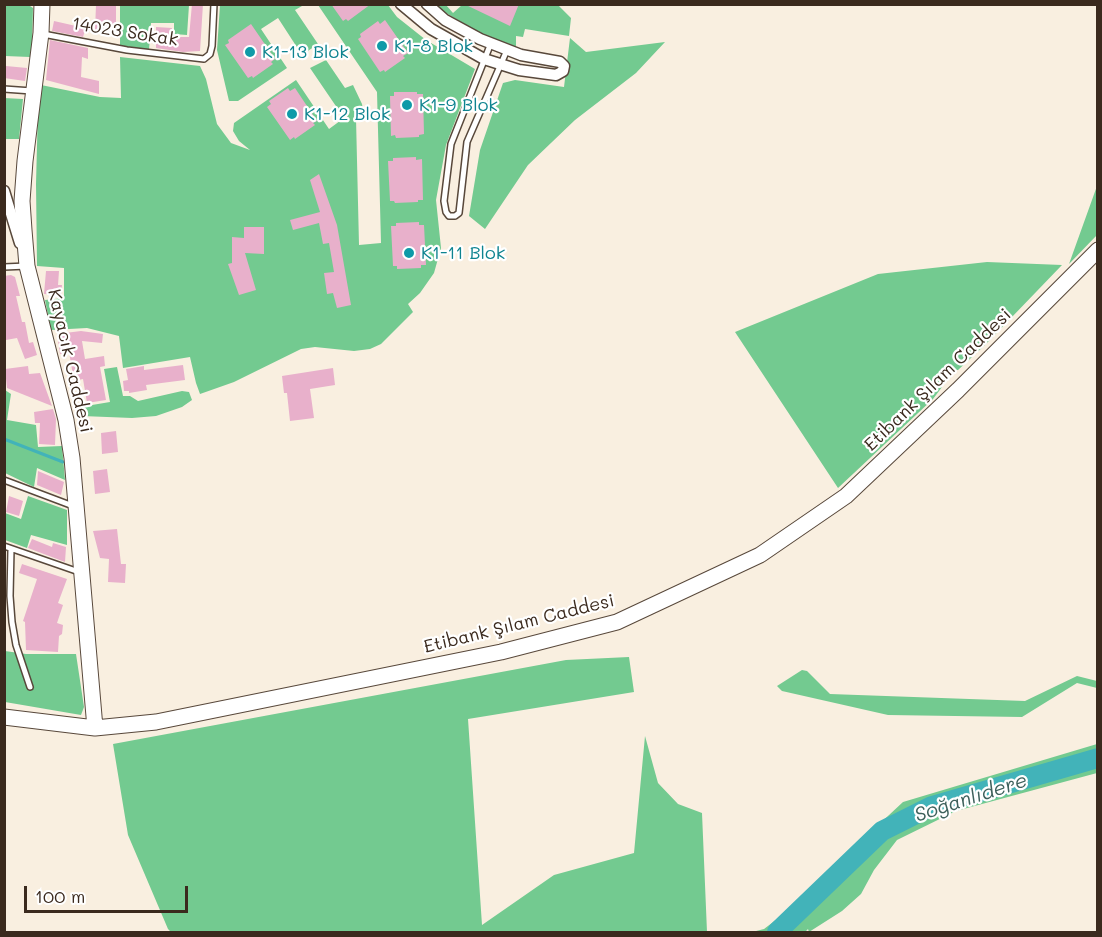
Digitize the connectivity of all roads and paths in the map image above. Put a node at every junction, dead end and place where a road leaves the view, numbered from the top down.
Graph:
1 (42, 4) edge
2 (214, 4) edge
3 (401, 4) edge
4 (427, 4) edge
5 (41, 33) junction
6 (491, 43) junction
7 (507, 50) junction
8 (484, 59) junction
9 (500, 64) junction
10 (4, 89) edge
11 (34, 91) junction
12 (4, 191) edge
13 (1098, 250) edge
14 (27, 266) junction
15 (4, 267) edge
16 (4, 480) edge
17 (78, 508) junction
18 (4, 546) edge
19 (11, 549) junction
20 (83, 573) junction
21 (30, 687) dead end
22 (4, 717) edge
23 (94, 728) junction

1 - 5 street, Kayacık Caddesi
2 - 5 lane, 14023 Sokak
3 - 8 street
4 - 6 street
5 - 11 street, Kayacık Caddesi
6 - 7 street
6 - 8 lane
7 - 9 lane
7 - 9 street
8 - 9 street
8 - 9 lane
10 - 11 lane
11 - 14 street, Kayacık Caddesi
12 - 14 street
13 - 23 street, Etibank Şılam Caddesi
14 - 15 lane
14 - 17 street, Kayacık Caddesi
16 - 17 lane
17 - 20 street, Kayacık Caddesi
18 - 19 lane
19 - 20 lane
19 - 21 lane
20 - 23 street, Kayacık Caddesi
22 - 23 street, Etibank Şılam Caddesi

